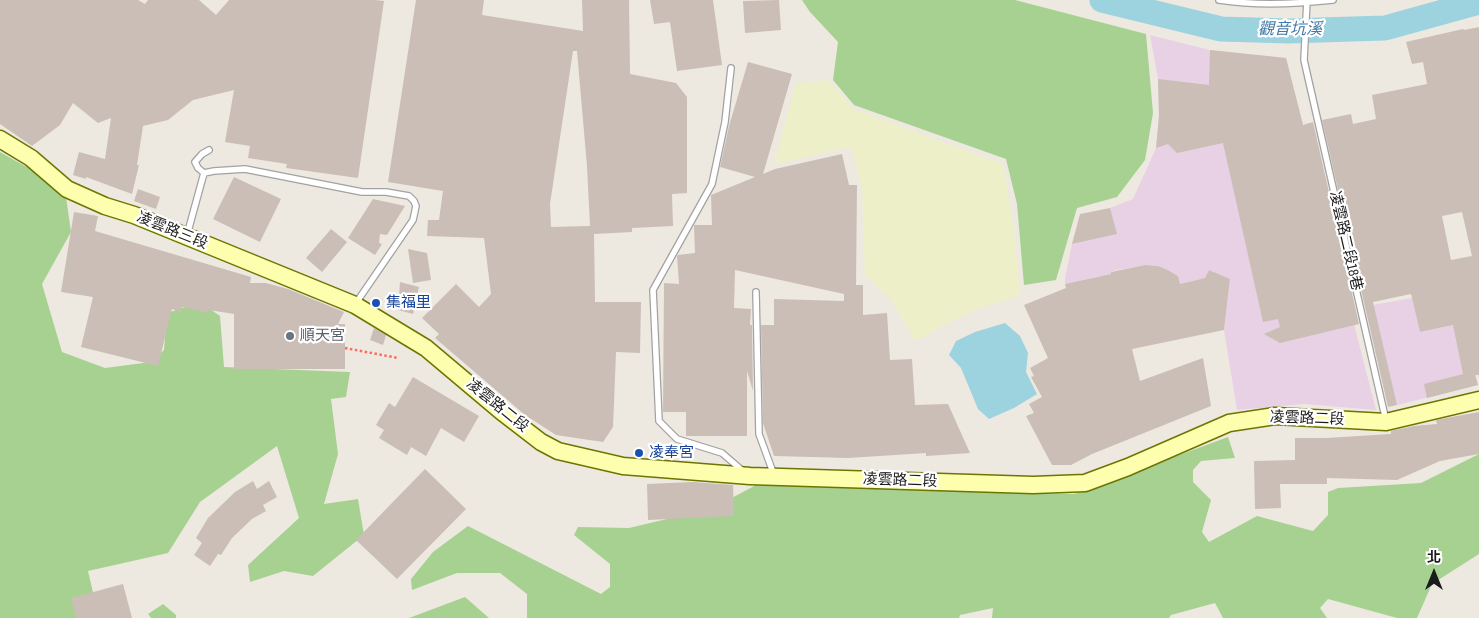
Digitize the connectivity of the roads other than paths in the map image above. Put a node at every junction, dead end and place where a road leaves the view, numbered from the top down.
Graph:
1 (1219, 0) edge
2 (1333, 0) edge
3 (1307, 1) edge
4 (731, 68) dead end
5 (0, 139) edge
6 (209, 150) dead end
7 (204, 173) junction
8 (187, 237) junction
9 (756, 292) dead end
10 (355, 305) junction
11 (1479, 400) edge
12 (1386, 422) junction
13 (750, 476) junction
14 (774, 477) junction

1 - 3 lane
2 - 3 lane
3 - 12 lane, 凌雲路二段18巷
4 - 13 lane
5 - 8 street, 凌雲路三段
6 - 7 lane
7 - 8 lane
7 - 10 lane
8 - 10 street, 凌雲路三段
9 - 14 lane
10 - 13 street, 凌雲路二段
11 - 12 street, 凌雲路二段
12 - 14 street, 凌雲路二段
13 - 14 street, 凌雲路二段

